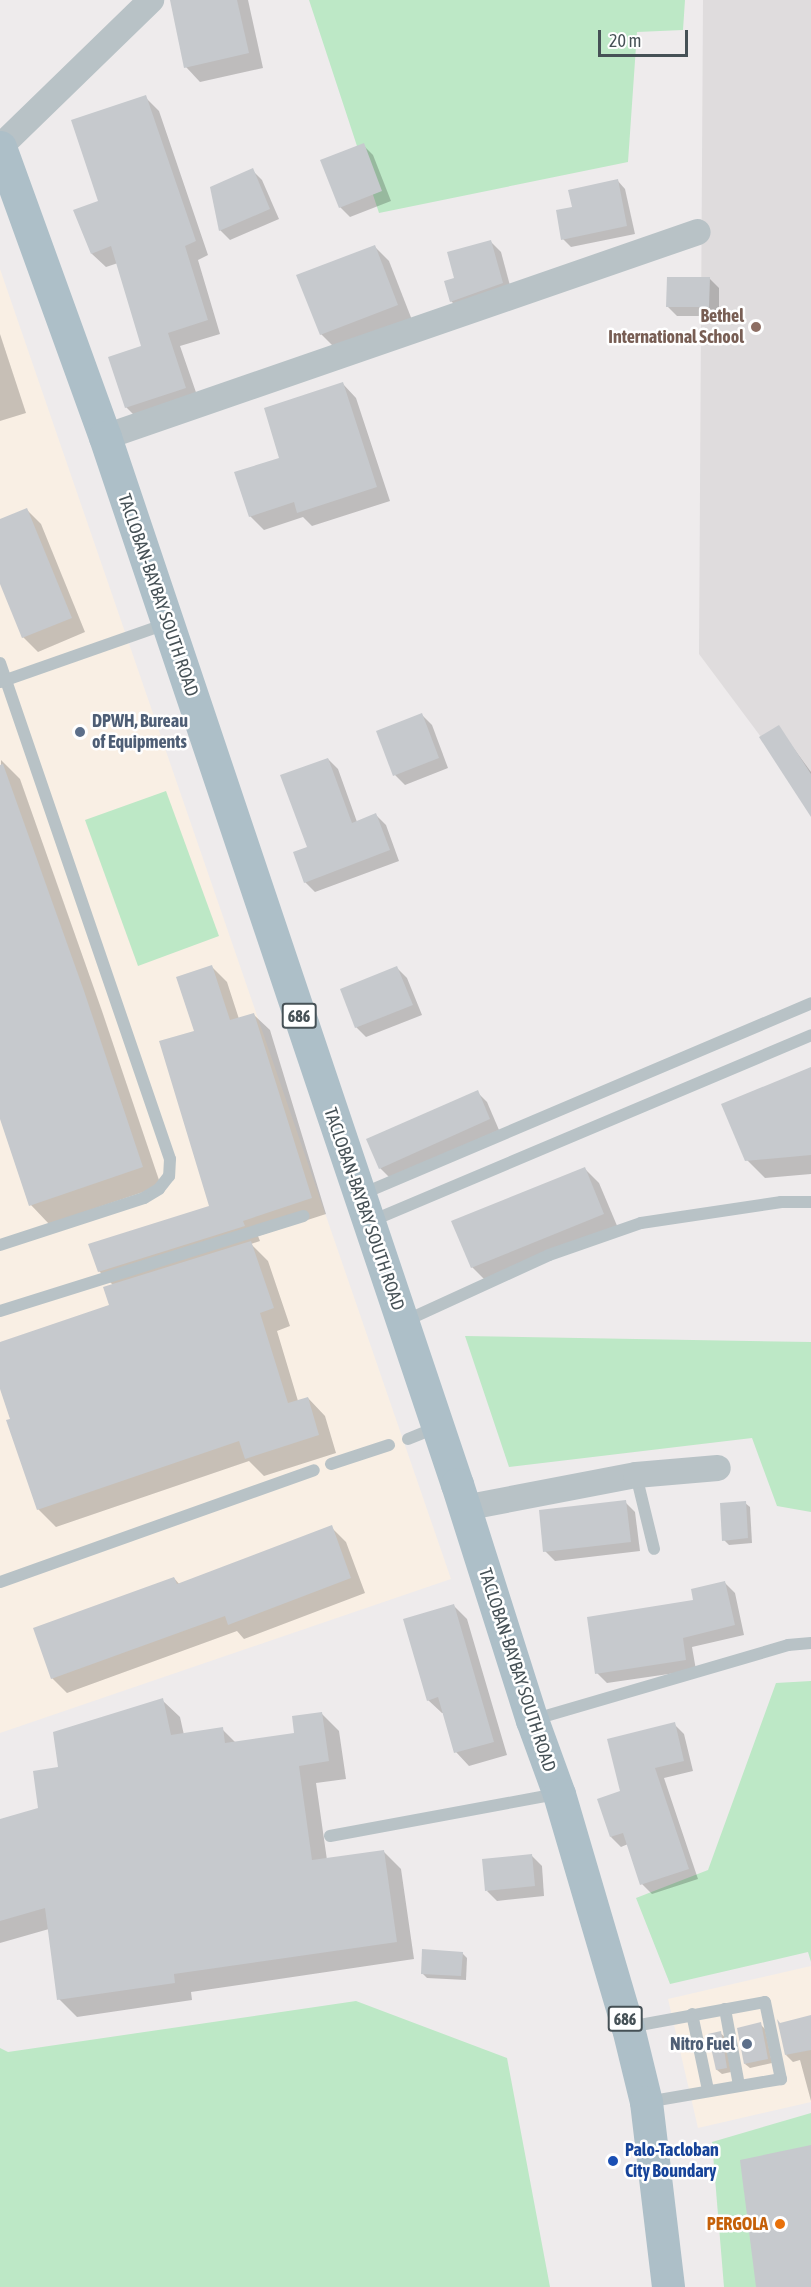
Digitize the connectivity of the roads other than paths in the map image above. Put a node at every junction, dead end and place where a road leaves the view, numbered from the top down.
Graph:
1 (151, 0) edge
2 (0, 147) edge
3 (698, 232) dead end
4 (105, 437) junction
5 (167, 624) junction
6 (0, 663) edge
7 (3, 681) edge
8 (811, 1003) edge
9 (811, 1035) edge
10 (811, 1202) edge
11 (364, 1209) junction
12 (304, 1216) dead end
13 (0, 1245) edge
14 (0, 1311) edge
15 (403, 1322) junction
16 (438, 1426) junction
17 (408, 1439) dead end
18 (389, 1445) dead end
19 (331, 1464) dead end
20 (718, 1468) dead end
21 (314, 1470) dead end
22 (636, 1475) junction
23 (464, 1508) junction
24 (654, 1549) dead end
25 (0, 1582) edge
26 (811, 1643) edge
27 (532, 1720) junction
28 (558, 1794) junction
29 (330, 1836) dead end
30 (725, 2008) junction
31 (692, 2014) junction
32 (628, 2028) junction
33 (740, 2085) junction
34 (708, 2090) junction
35 (646, 2102) junction
36 (668, 2287) edge

1 - 2 street
2 - 4 main road, TACLOBAN-BAYBAY SOUTH ROAD / 686
3 - 4 street
4 - 5 main road, TACLOBAN-BAYBAY SOUTH ROAD / 686
5 - 7 lane
5 - 11 main road, TACLOBAN-BAYBAY SOUTH ROAD / 686
6 - 7 lane
7 - 13 lane
8 - 11 lane
9 - 11 lane
10 - 15 lane
11 - 15 main road, TACLOBAN-BAYBAY SOUTH ROAD / 686
12 - 14 lane
15 - 16 main road, TACLOBAN-BAYBAY SOUTH ROAD / 686
16 - 17 lane
16 - 23 main road, TACLOBAN-BAYBAY SOUTH ROAD / 686
18 - 19 lane
20 - 22 street
21 - 25 lane
22 - 23 street
22 - 24 lane
23 - 27 main road, TACLOBAN-BAYBAY SOUTH ROAD / 686
26 - 27 lane
27 - 28 main road, TACLOBAN-BAYBAY SOUTH ROAD / 686
28 - 29 lane
28 - 32 main road, TACLOBAN-BAYBAY SOUTH ROAD / 686
30 - 31 lane
30 - 33 lane
30 - 33 lane
31 - 32 lane
31 - 34 lane
32 - 35 main road, TACLOBAN-BAYBAY SOUTH ROAD / 686
33 - 34 lane
34 - 35 lane
35 - 36 main road, TACLOBAN-BAYBAY SOUTH ROAD / 686

